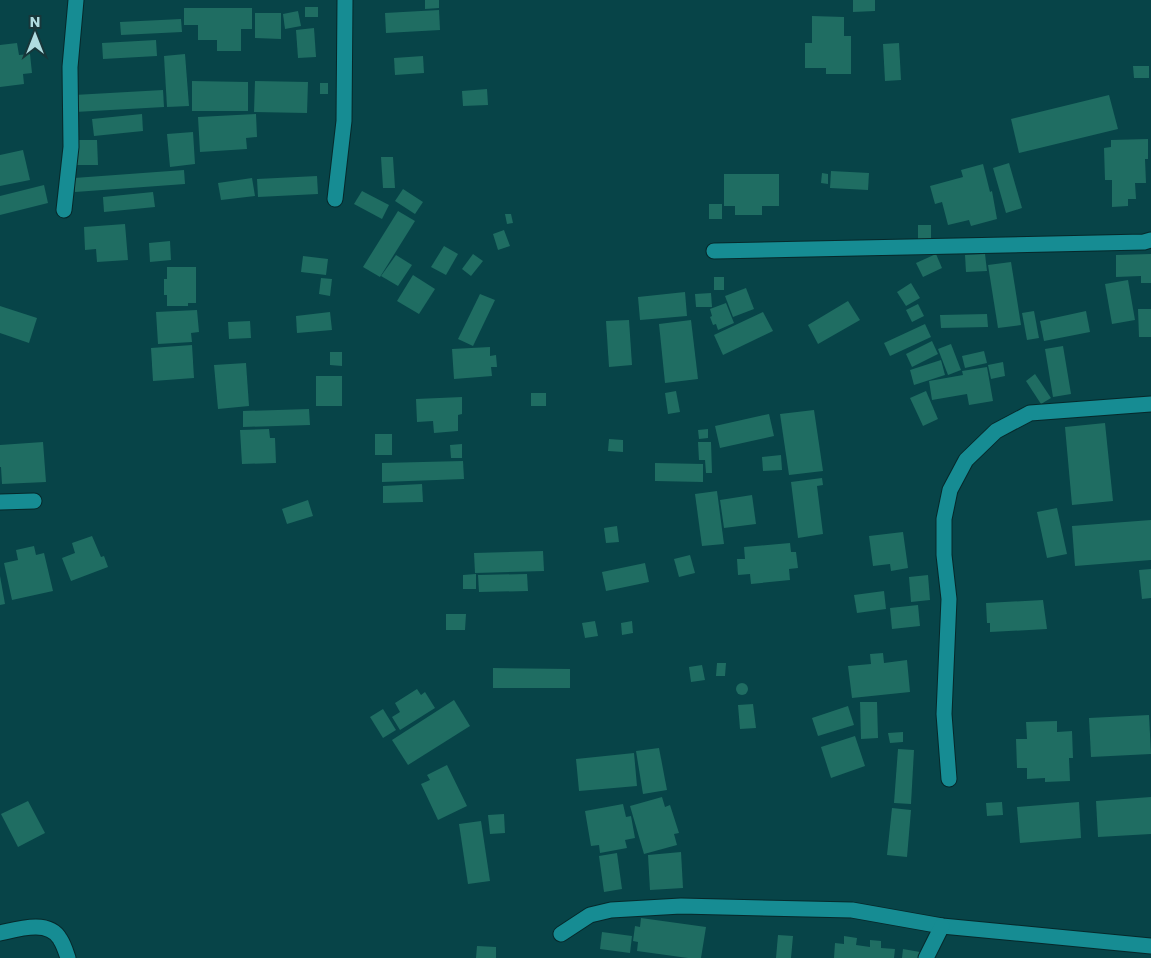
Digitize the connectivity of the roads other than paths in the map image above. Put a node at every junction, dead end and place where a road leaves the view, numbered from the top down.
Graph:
1 (76, 0) edge
2 (345, 0) edge
3 (334, 199) dead end
4 (64, 210) dead end
5 (1151, 240) edge
6 (714, 251) dead end
7 (1151, 404) edge
8 (0, 502) edge
9 (34, 502) dead end
10 (949, 779) dead end
11 (942, 926) junction
12 (0, 933) edge
13 (561, 934) dead end
14 (1151, 946) edge
15 (68, 958) edge
16 (926, 958) edge

1 - 4 street
2 - 3 street
5 - 6 street
7 - 10 street
8 - 9 street
11 - 13 street
11 - 14 street
11 - 16 street
12 - 15 street

